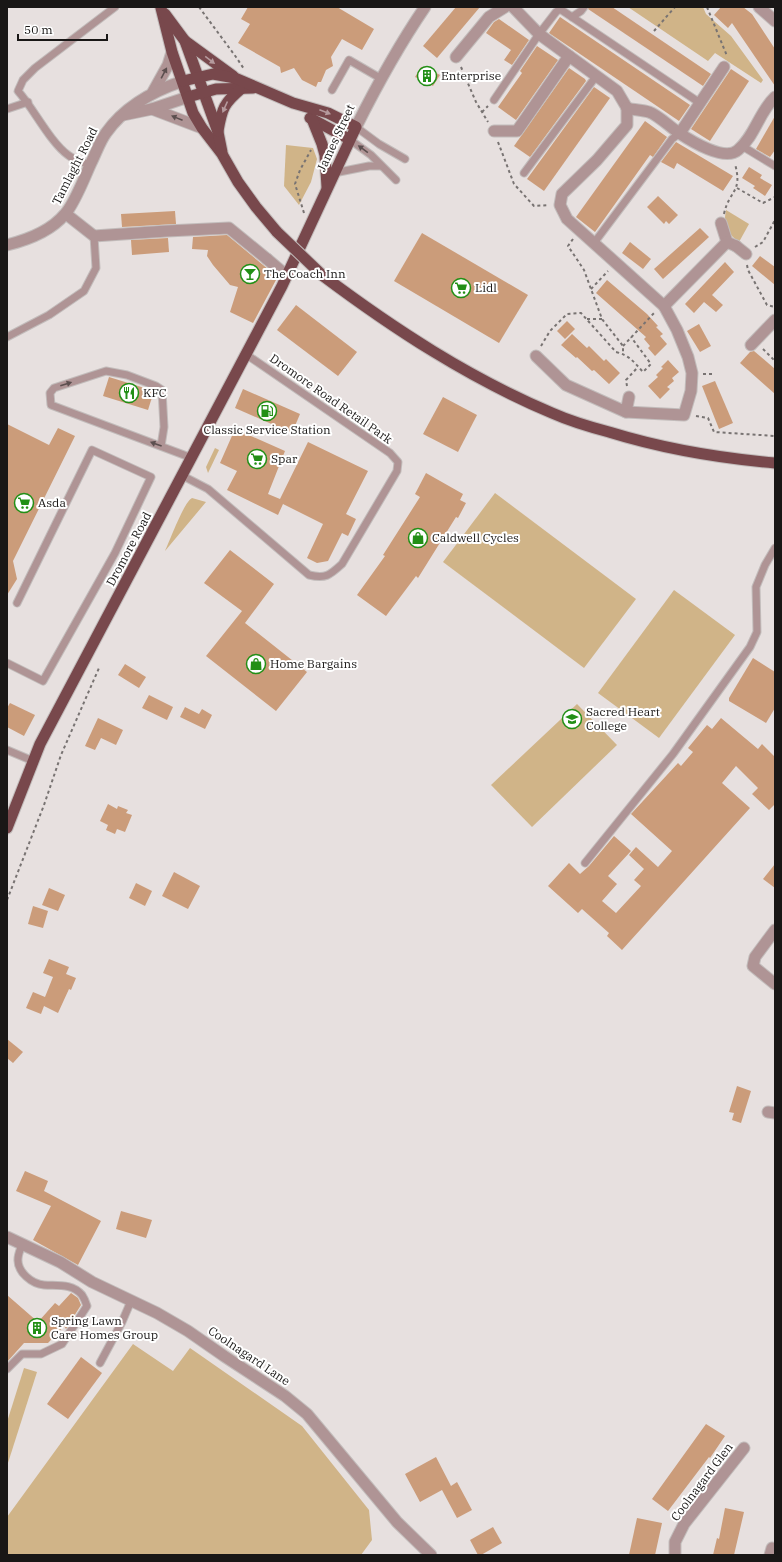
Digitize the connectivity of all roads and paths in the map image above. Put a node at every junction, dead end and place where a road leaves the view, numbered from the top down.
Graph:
1 (115, 7) edge
2 (199, 7) edge
3 (425, 7) edge
4 (505, 7) edge
5 (513, 7) edge
6 (584, 7) edge
7 (675, 7) edge
8 (707, 7) edge
9 (759, 7) edge
10 (160, 8) edge
11 (572, 17) junction
12 (775, 21) edge
13 (654, 31) dead end
14 (539, 34) junction
15 (185, 41) junction
16 (172, 52) junction
17 (569, 56) junction
18 (456, 57) dead end
19 (724, 67) joint
20 (597, 75) junction
21 (199, 78) junction
22 (235, 78) junction
23 (380, 78) junction
24 (183, 81) junction
25 (242, 88) junction
26 (255, 88) junction
27 (332, 90) dead end
28 (153, 92) junction
29 (204, 93) junction
30 (188, 97) junction
31 (775, 97) edge
32 (494, 100) dead end
33 (28, 102) junction
34 (293, 103) junction
35 (700, 103) junction
36 (627, 108) junction
37 (7, 109) edge
38 (152, 109) junction
39 (121, 116) junction
40 (312, 119) junction
41 (356, 127) junction
42 (202, 128) junction
43 (494, 131) dead end
44 (218, 132) junction
45 (680, 134) junction
46 (350, 140) junction
47 (322, 144) junction
48 (742, 146) junction
49 (731, 153) junction
50 (222, 154) junction
51 (405, 159) dead end
52 (90, 165) junction
53 (381, 166) junction
54 (775, 166) edge
55 (334, 173) junction
56 (524, 173) dead end
57 (396, 180) dead end
58 (737, 188) junction
59 (327, 189) junction
60 (775, 197) edge
61 (66, 214) junction
62 (775, 220) edge
63 (721, 223) joint
64 (579, 229) junction
65 (309, 230) junction
66 (94, 236) junction
67 (594, 243) junction
68 (732, 244) junction
69 (7, 245) edge
70 (746, 254) junction
71 (616, 264) junction
72 (285, 281) junction
73 (591, 289) junction
74 (664, 306) junction
75 (775, 307) edge
76 (650, 316) dead end
77 (586, 319) junction
78 (602, 319) junction
79 (775, 320) edge
80 (7, 337) edge
81 (631, 337) junction
82 (753, 343) joint
83 (623, 346) junction
84 (623, 354) junction
85 (247, 355) junction
86 (536, 356) joint
87 (775, 361) edge
88 (638, 367) junction
89 (629, 397) joint
90 (626, 412) junction
91 (684, 415) junction
92 (775, 436) edge
93 (161, 446) junction
94 (192, 458) junction
95 (775, 463) edge
96 (183, 476) junction
97 (775, 548) edge
98 (17, 603) dead end
99 (7, 663) edge
100 (99, 668) dead end
101 (7, 750) edge
102 (33, 762) junction
103 (7, 828) edge
104 (586, 863) dead end
105 (7, 900) edge
106 (775, 930) edge
107 (775, 984) edge
108 (7, 1237) edge
109 (22, 1244) junction
110 (131, 1301) junction
111 (100, 1363) dead end
112 (7, 1369) edge
113 (744, 1448) dead end
114 (431, 1555) edge
115 (675, 1555) edge

1 - 33 lane
2 - 26 path
3 - 23 street, James Street
4 - 18 street
5 - 14 street
6 - 11 lane
7 - 13 path
8 - 19 path
9 - 12 street
10 - 15 highway
10 - 16 highway
11 - 14 lane
11 - 35 lane
14 - 17 street
14 - 32 lane
15 - 21 highway
15 -> 22 highway
16 - 24 highway
28 -> 16 street
17 - 20 street
17 - 43 street
19 - 35 street
20 - 36 street
20 - 56 lane
21 - 22 highway
21 - 24 highway
21 - 29 highway
22 - 26 highway
23 - 27 lane
23 - 41 street, James Street
24 - 28 street, Tamlaght Road
24 - 30 highway
25 - 26 highway
25 - 29 highway
25 -> 44 highway
26 - 34 highway
28 - 39 street, Tamlaght Road
29 - 30 highway
29 - 44 highway
30 - 38 street
30 - 42 highway
31 - 48 street
33 - 37 lane
33 - 52 lane
34 - 40 highway
34 -> 41 highway
35 - 45 street
36 - 45 street
36 - 64 street
38 - 39 street
42 -> 38 street
39 - 52 street, Tamlaght Road
40 - 46 highway
40 - 47 highway
41 - 46 highway, James Street
41 - 51 lane
42 - 50 highway
44 - 50 highway
45 - 49 street
45 - 67 lane
53 -> 46 lane
46 - 55 highway, James Street
47 - 59 highway
47 - 65 path
48 - 49 street
48 - 54 lane
49 - 58 path
50 - 95 highway, bridge
52 - 61 street, Tamlaght Road
53 - 55 lane
53 - 57 lane
55 - 59 highway, James Street
58 - 60 path
58 - 63 path
59 - 65 highway, James Street
61 - 66 street
61 - 69 street, Tamlaght Road
62 - 70 path
63 - 68 street
64 - 67 street
64 - 73 path
65 - 72 highway, James Street
66 - 72 street
66 - 80 lane
67 - 71 street
68 - 70 street
68 - 74 street
70 - 75 path
71 - 73 path
71 - 74 street
72 - 85 highway, Dromore Road
73 - 78 path
74 - 91 street
76 - 81 path
77 - 78 path
77 - 84 path
77 - 86 path
78 - 83 path
79 - 82 street
81 - 83 path
81 - 88 path
82 - 87 path
83 - 84 path
84 - 88 path
85 - 94 highway, Dromore Road
85 - 96 lane, Dromore Road Retail Park
86 - 90 street
88 - 89 path
89 - 90 street
90 - 91 street
91 - 92 path
93 -> 93 lane
93 - 94 lane
94 - 96 highway, Dromore Road
96 - 102 highway, Dromore Road
97 - 104 lane
98 - 99 lane
100 - 105 path
101 - 102 lane
102 - 103 highway, Dromore Road
106 - 107 street
108 - 109 street, Coolnagard Lane
109 - 110 street, Coolnagard Lane
109 - 112 lane
110 - 111 lane
110 - 114 street, Coolnagard Lane
113 - 115 street, Coolnagard Glen

